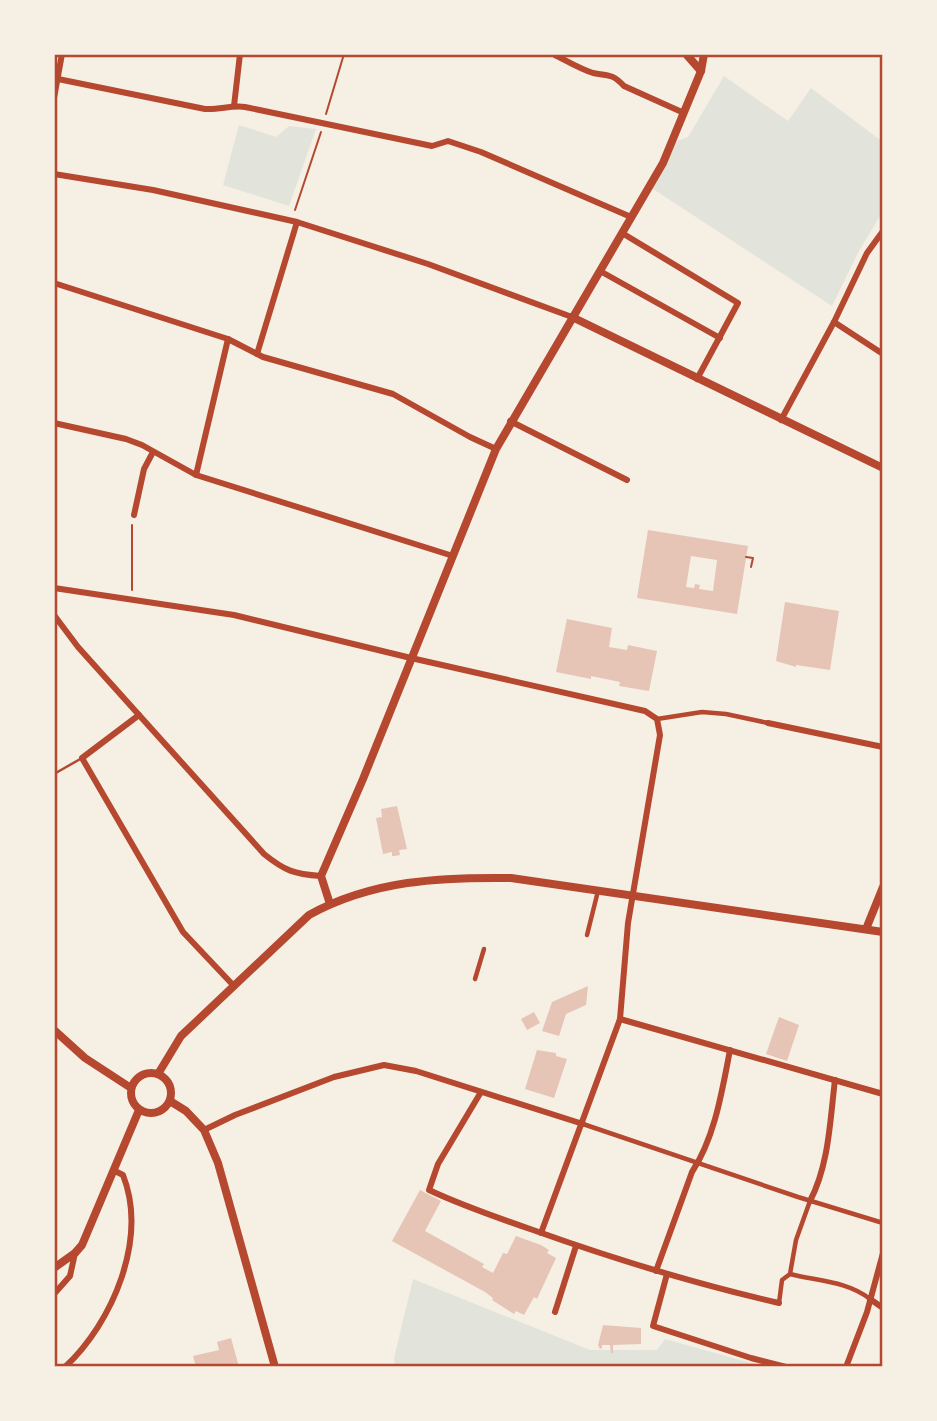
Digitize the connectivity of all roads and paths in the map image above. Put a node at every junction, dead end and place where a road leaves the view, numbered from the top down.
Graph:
1 (240, 54) edge
2 (344, 54) edge
3 (686, 54) edge
4 (704, 54) edge
5 (555, 55) edge
6 (59, 56) edge
7 (701, 71) junction
8 (58, 79) junction
9 (54, 98) edge
10 (234, 106) junction
11 (684, 113) junction
12 (324, 123) junction
13 (54, 174) edge
14 (631, 217) junction
15 (297, 222) junction
16 (883, 231) edge
17 (622, 233) junction
18 (600, 271) junction
19 (54, 283) edge
20 (572, 317) junction
21 (834, 322) junction
22 (720, 338) junction
23 (228, 339) junction
24 (257, 354) junction
25 (883, 354) edge
26 (697, 379) junction
27 (781, 420) junction
28 (510, 421) junction
29 (54, 424) edge
30 (496, 449) junction
31 (153, 452) junction
32 (883, 468) edge
33 (196, 475) junction
34 (627, 480) dead end
35 (134, 515) joint
36 (453, 556) junction
37 (747, 557) dead end
38 (751, 567) dead end
39 (54, 588) edge
40 (132, 598) junction
41 (54, 615) edge
42 (411, 658) junction
43 (139, 715) junction
44 (657, 719) junction
45 (768, 723) joint
46 (883, 747) edge
47 (82, 758) junction
48 (54, 774) edge
49 (321, 876) junction
50 (883, 887) edge
51 (598, 890) junction
52 (634, 896) junction
53 (330, 904) junction
54 (866, 929) junction
55 (883, 932) edge
56 (587, 935) dead end
57 (484, 949) dead end
58 (475, 979) dead end
59 (233, 985) junction
60 (620, 1019) junction
61 (54, 1030) edge
62 (730, 1050) junction
63 (158, 1074) junction
64 (835, 1080) junction
65 (131, 1088) junction
66 (481, 1092) junction
67 (883, 1094) edge
68 (170, 1101) junction
69 (139, 1110) junction
70 (583, 1124) junction
71 (204, 1130) junction
72 (698, 1163) junction
73 (115, 1171) junction
74 (810, 1201) junction
75 (883, 1223) edge
76 (541, 1233) junction
77 (576, 1246) junction
78 (75, 1253) junction
79 (883, 1253) edge
80 (54, 1268) edge
81 (656, 1271) junction
82 (667, 1274) junction
83 (790, 1274) junction
84 (54, 1294) edge
85 (870, 1299) junction
86 (779, 1303) joint
87 (883, 1308) edge
88 (555, 1312) dead end
89 (65, 1367) edge
90 (275, 1367) edge
91 (786, 1367) edge
92 (846, 1367) edge

1 - 10 street
2 - 12 path
3 - 7 street
4 - 7 street
5 - 11 street
6 - 8 street
7 - 11 street
8 - 9 street
8 - 10 street
10 - 12 street
11 - 14 street
12 - 14 street
12 - 15 path
13 - 15 street
14 - 17 street
15 - 20 street
15 - 24 street
16 - 21 street
17 - 18 street
17 - 22 street
18 - 20 street
18 - 22 street
19 - 23 street
20 - 26 street
20 - 28 street
21 - 25 street
21 - 27 street
22 - 26 street
23 - 24 street
23 - 33 street
24 - 30 street
26 - 27 street
27 - 32 street
28 - 30 street
28 - 34 street
29 - 31 street
30 - 36 street
31 - 33 street
31 - 35 street
33 - 36 street
35 - 40 path
36 - 42 street
37 - 38 path
39 - 40 street
40 - 42 street
41 - 43 street
42 - 44 street
42 - 49 street
43 - 47 street
43 - 49 street
44 - 45 street
44 - 52 street
45 - 46 street
47 - 48 lane
47 - 59 street
49 - 53 street
50 - 54 street
51 - 52 street
51 - 53 street
51 - 56 street
52 - 54 street
52 - 60 street
53 - 59 street
54 - 55 street
57 - 58 street
59 - 63 street
60 - 62 street
60 - 70 street
61 - 65 street
62 - 64 street
62 - 72 street
63 - 65 street
63 - 68 street
64 - 67 street
64 - 74 street
65 - 69 street
66 - 70 street
66 - 71 street
66 - 76 street
68 - 69 street
68 - 71 street
69 - 73 street
70 - 72 street
70 - 76 street
71 - 90 street
72 - 74 street
72 - 81 street
73 - 78 street
73 - 89 street
74 - 75 street
74 - 83 street
76 - 77 street
77 - 81 street
77 - 88 street
78 - 80 street
78 - 84 street
79 - 85 street
81 - 82 street
82 - 86 street
82 - 91 street
83 - 85 street
83 - 86 street
85 - 87 street
85 - 92 street

